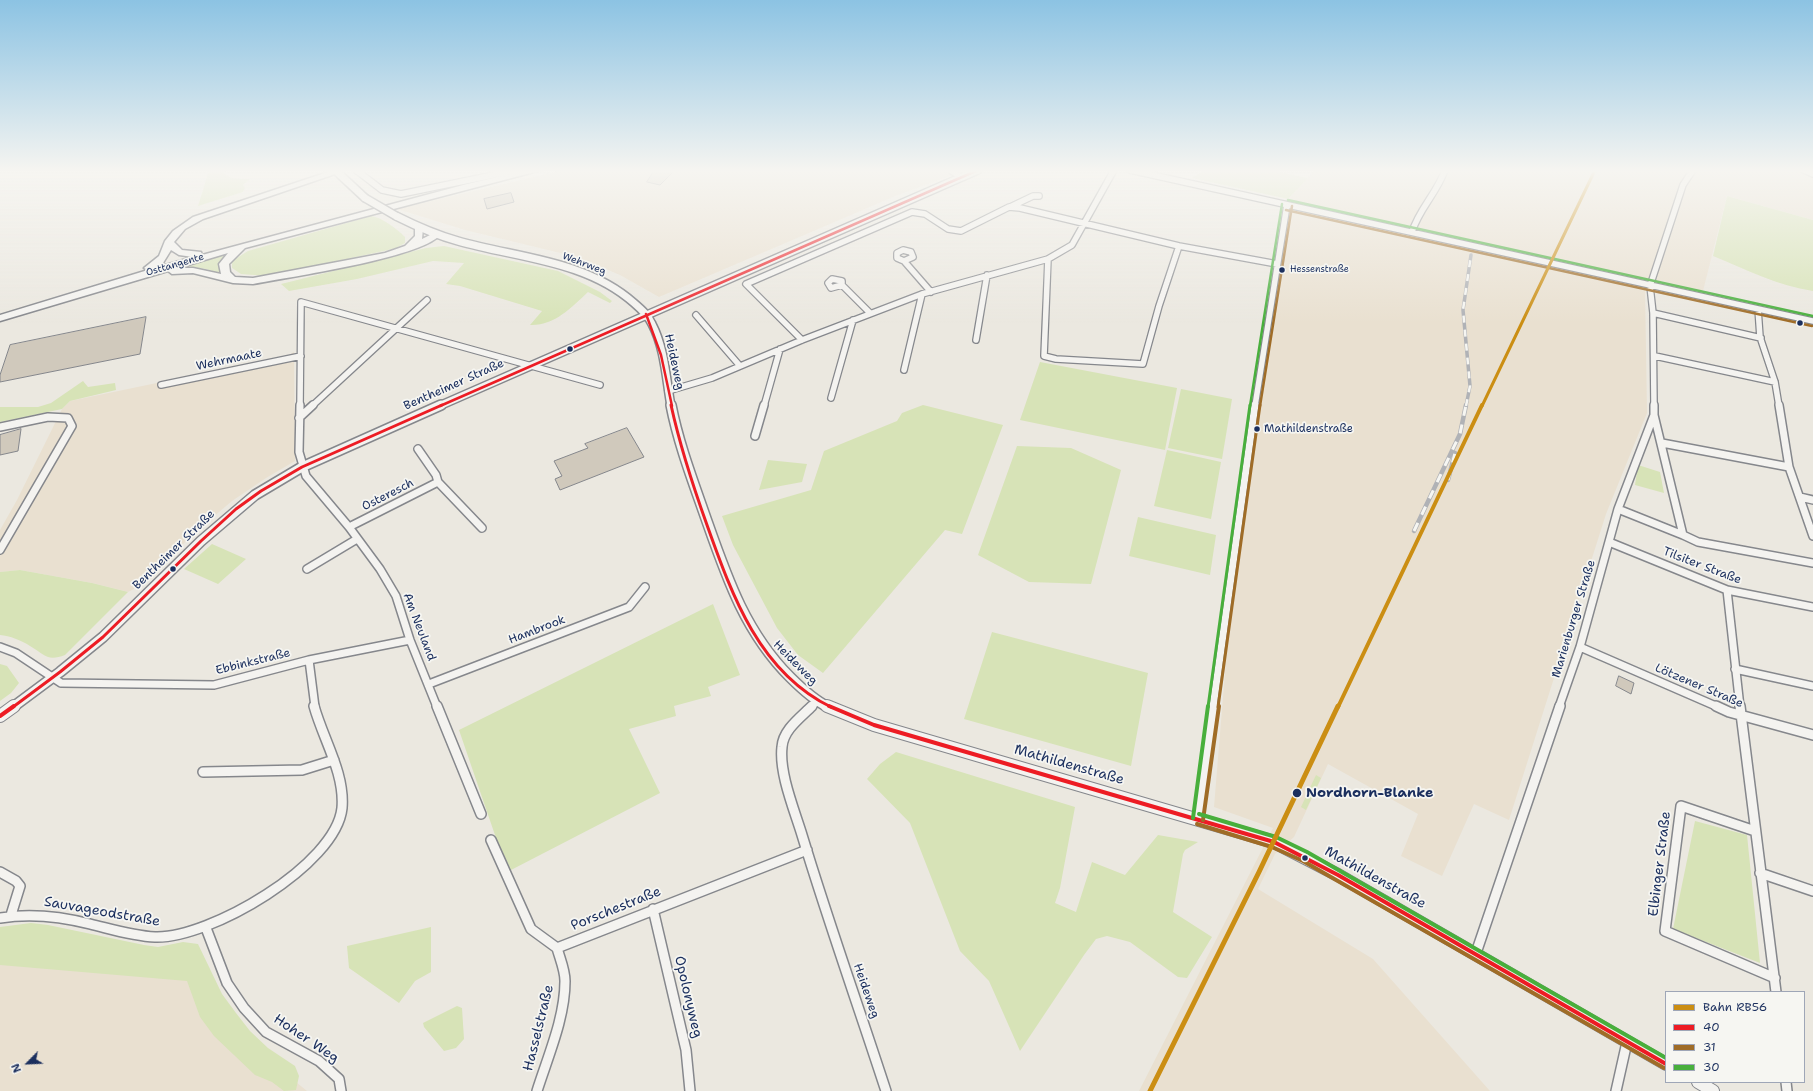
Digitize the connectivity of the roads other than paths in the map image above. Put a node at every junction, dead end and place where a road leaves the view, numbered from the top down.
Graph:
1 (193, 221) edge
2 (333, 221) edge
3 (405, 221) edge
4 (860, 221) edge
5 (891, 221) edge
6 (935, 221) edge
7 (981, 221) edge
8 (1070, 221) edge
9 (1086, 221) edge
10 (1284, 221) edge
11 (1361, 221) edge
12 (1417, 221) edge
13 (1671, 221) edge
14 (1084, 224) junction
15 (419, 228) junction
16 (1412, 232) junction
17 (287, 233) junction
18 (436, 235) junction
19 (256, 241) junction
20 (170, 243) junction
21 (1179, 246) junction
22 (403, 250) junction
23 (1048, 259) junction
24 (904, 261) dead end
25 (1277, 264) junction
26 (987, 275) junction
27 (233, 280) junction
28 (115, 282) junction
29 (842, 285) dead end
30 (1650, 286) junction
31 (931, 292) junction
32 (922, 294) junction
33 (427, 300) dead end
34 (1758, 309) junction
35 (870, 313) junction
36 (1653, 313) junction
37 (646, 314) junction
38 (696, 315) dead end
39 (0, 318) edge
40 (853, 320) junction
41 (1813, 321) edge
42 (396, 328) junction
43 (1761, 338) junction
44 (802, 340) junction
45 (976, 340) dead end
46 (780, 349) junction
47 (301, 356) junction
48 (1654, 356) junction
49 (532, 365) junction
50 (740, 366) junction
51 (904, 370) dead end
52 (1774, 382) junction
53 (161, 385) dead end
54 (600, 385) dead end
55 (668, 391) junction
56 (831, 398) dead end
57 (1654, 415) junction
58 (299, 418) junction
59 (0, 427) edge
60 (755, 436) dead end
61 (1662, 443) junction
62 (418, 449) dead end
63 (302, 467) junction
64 (1789, 467) junction
65 (438, 482) junction
66 (1800, 497) junction
67 (1813, 500) edge
68 (1618, 509) junction
69 (349, 527) junction
70 (482, 528) dead end
71 (1683, 535) junction
72 (1813, 536) edge
73 (357, 539) junction
74 (1609, 542) junction
75 (0, 550) edge
76 (1813, 563) edge
77 (307, 569) dead end
78 (645, 587) dead end
79 (1727, 590) junction
80 (1813, 607) edge
81 (410, 640) junction
82 (0, 647) edge
83 (1580, 647) junction
84 (309, 660) junction
85 (1735, 669) junction
86 (53, 680) junction
87 (429, 684) junction
88 (1813, 686) edge
89 (817, 701) junction
90 (0, 716) edge
91 (1742, 717) junction
92 (1813, 735) edge
93 (334, 760) junction
94 (203, 772) dead end
95 (481, 814) dead end
96 (1198, 819) junction
97 (1755, 831) junction
98 (491, 840) dead end
99 (807, 850) junction
100 (0, 872) edge
101 (1760, 873) junction
102 (1813, 891) edge
103 (653, 909) junction
104 (11, 915) junction
105 (0, 918) edge
106 (206, 928) junction
107 (557, 948) junction
108 (1476, 953) junction
109 (1775, 978) junction
110 (1776, 991) edge
111 (1627, 1042) junction
112 (1665, 1063) edge
113 (1700, 1083) edge
114 (341, 1091) edge
115 (537, 1091) edge
116 (690, 1091) edge
117 (886, 1091) edge
118 (1616, 1091) edge
119 (1713, 1091) edge

1 - 20 main road
2 - 17 main road, Osttangente
3 - 15 street, Wehrweg, bridge
4 - 37 street, Bentheimer Straße
5 - 44 street
6 - 7 street
8 - 14 street
9 - 14 street
10 - 25 street
11 - 16 street
12 - 16 street
13 - 30 street
14 - 21 street
14 - 23 street
15 - 18 street, Wehrweg
15 - 22 main road
16 - 30 street
17 - 19 main road, Osttangente
17 - 27 main road
18 - 22 main road
18 - 37 street, Wehrweg
19 - 20 main road
19 - 28 main road, Osttangente
20 - 28 main road
21 - 23 street
21 - 25 street
22 - 27 main road
23 - 26 street
24 - 31 street
25 - 96 street
26 - 31 street
26 - 45 street
27 - 28 main road
28 - 39 main road, Osttangente
29 - 35 street
30 - 34 street
30 - 36 street, Marienburger Straße
31 - 32 street
32 - 35 street
32 - 51 street
33 - 42 street
34 - 41 street
34 - 43 street
35 - 40 street
36 - 43 street
36 - 48 street, Marienburger Straße
37 - 49 street, Bentheimer Straße
37 - 55 street, Heideweg
38 - 50 street
40 - 44 street
40 - 56 street
42 - 47 street
42 - 49 street
42 - 58 street
43 - 52 street
44 - 46 street
46 - 50 street
46 - 60 street
47 - 53 street, Wehrmaate
47 - 58 street
48 - 52 street
48 - 57 street, Marienburger Straße
49 - 54 street
49 - 63 street, Bentheimer Straße
50 - 55 street
52 - 64 street
55 - 89 street, Heideweg
57 - 61 street
57 - 68 street, Marienburger Straße
58 - 63 street
59 - 75 street
61 - 64 street
61 - 71 street
62 - 65 street
63 - 69 street, Am Neuland
63 - 86 street, Bentheimer Straße
64 - 66 street
65 - 69 street, Osteresch
65 - 70 street
66 - 67 street
66 - 72 street
68 - 71 street
68 - 74 street, Marienburger Straße
69 - 73 street, Am Neuland
71 - 76 street
73 - 77 street
73 - 81 street, Am Neuland
74 - 79 street, Tilsiter Straße
74 - 83 street, Marienburger Straße
78 - 87 street, Hambrook
79 - 80 street, Tilsiter Straße
79 - 85 street
81 - 84 street, Ebbinkstraße
81 - 87 street, Am Neuland
82 - 86 street
83 - 91 street, Lötzener Straße
83 - 108 street, Marienburger Straße
84 - 86 street, Ebbinkstraße
84 - 93 street, Sauvageodstraße
85 - 88 street
85 - 91 street
86 - 90 street, Bentheimer Straße
87 - 95 street, Am Neuland
89 - 96 street, Mathildenstraße
89 - 99 street, Heideweg
91 - 92 street, Lötzener Straße
91 - 97 street
93 - 94 street
93 - 106 street, Sauvageodstraße
96 - 108 street, Mathildenstraße
97 - 101 street
97 - 109 street, Elbinger Straße
98 - 107 street
99 - 103 street, Porschestraße
99 - 117 street, Heideweg
100 - 104 street
101 - 102 street
101 - 109 street
103 - 107 street, Porschestraße
103 - 116 street, Opolonyweg
104 - 105 street, Sauvageodstraße
104 - 106 street, Sauvageodstraße
106 - 114 street, Hoher Weg
107 - 115 street, Hasselstraße
108 - 111 street, Mathildenstraße
109 - 110 street
111 - 112 street, Mathildenstraße
111 - 118 street
113 - 119 street

